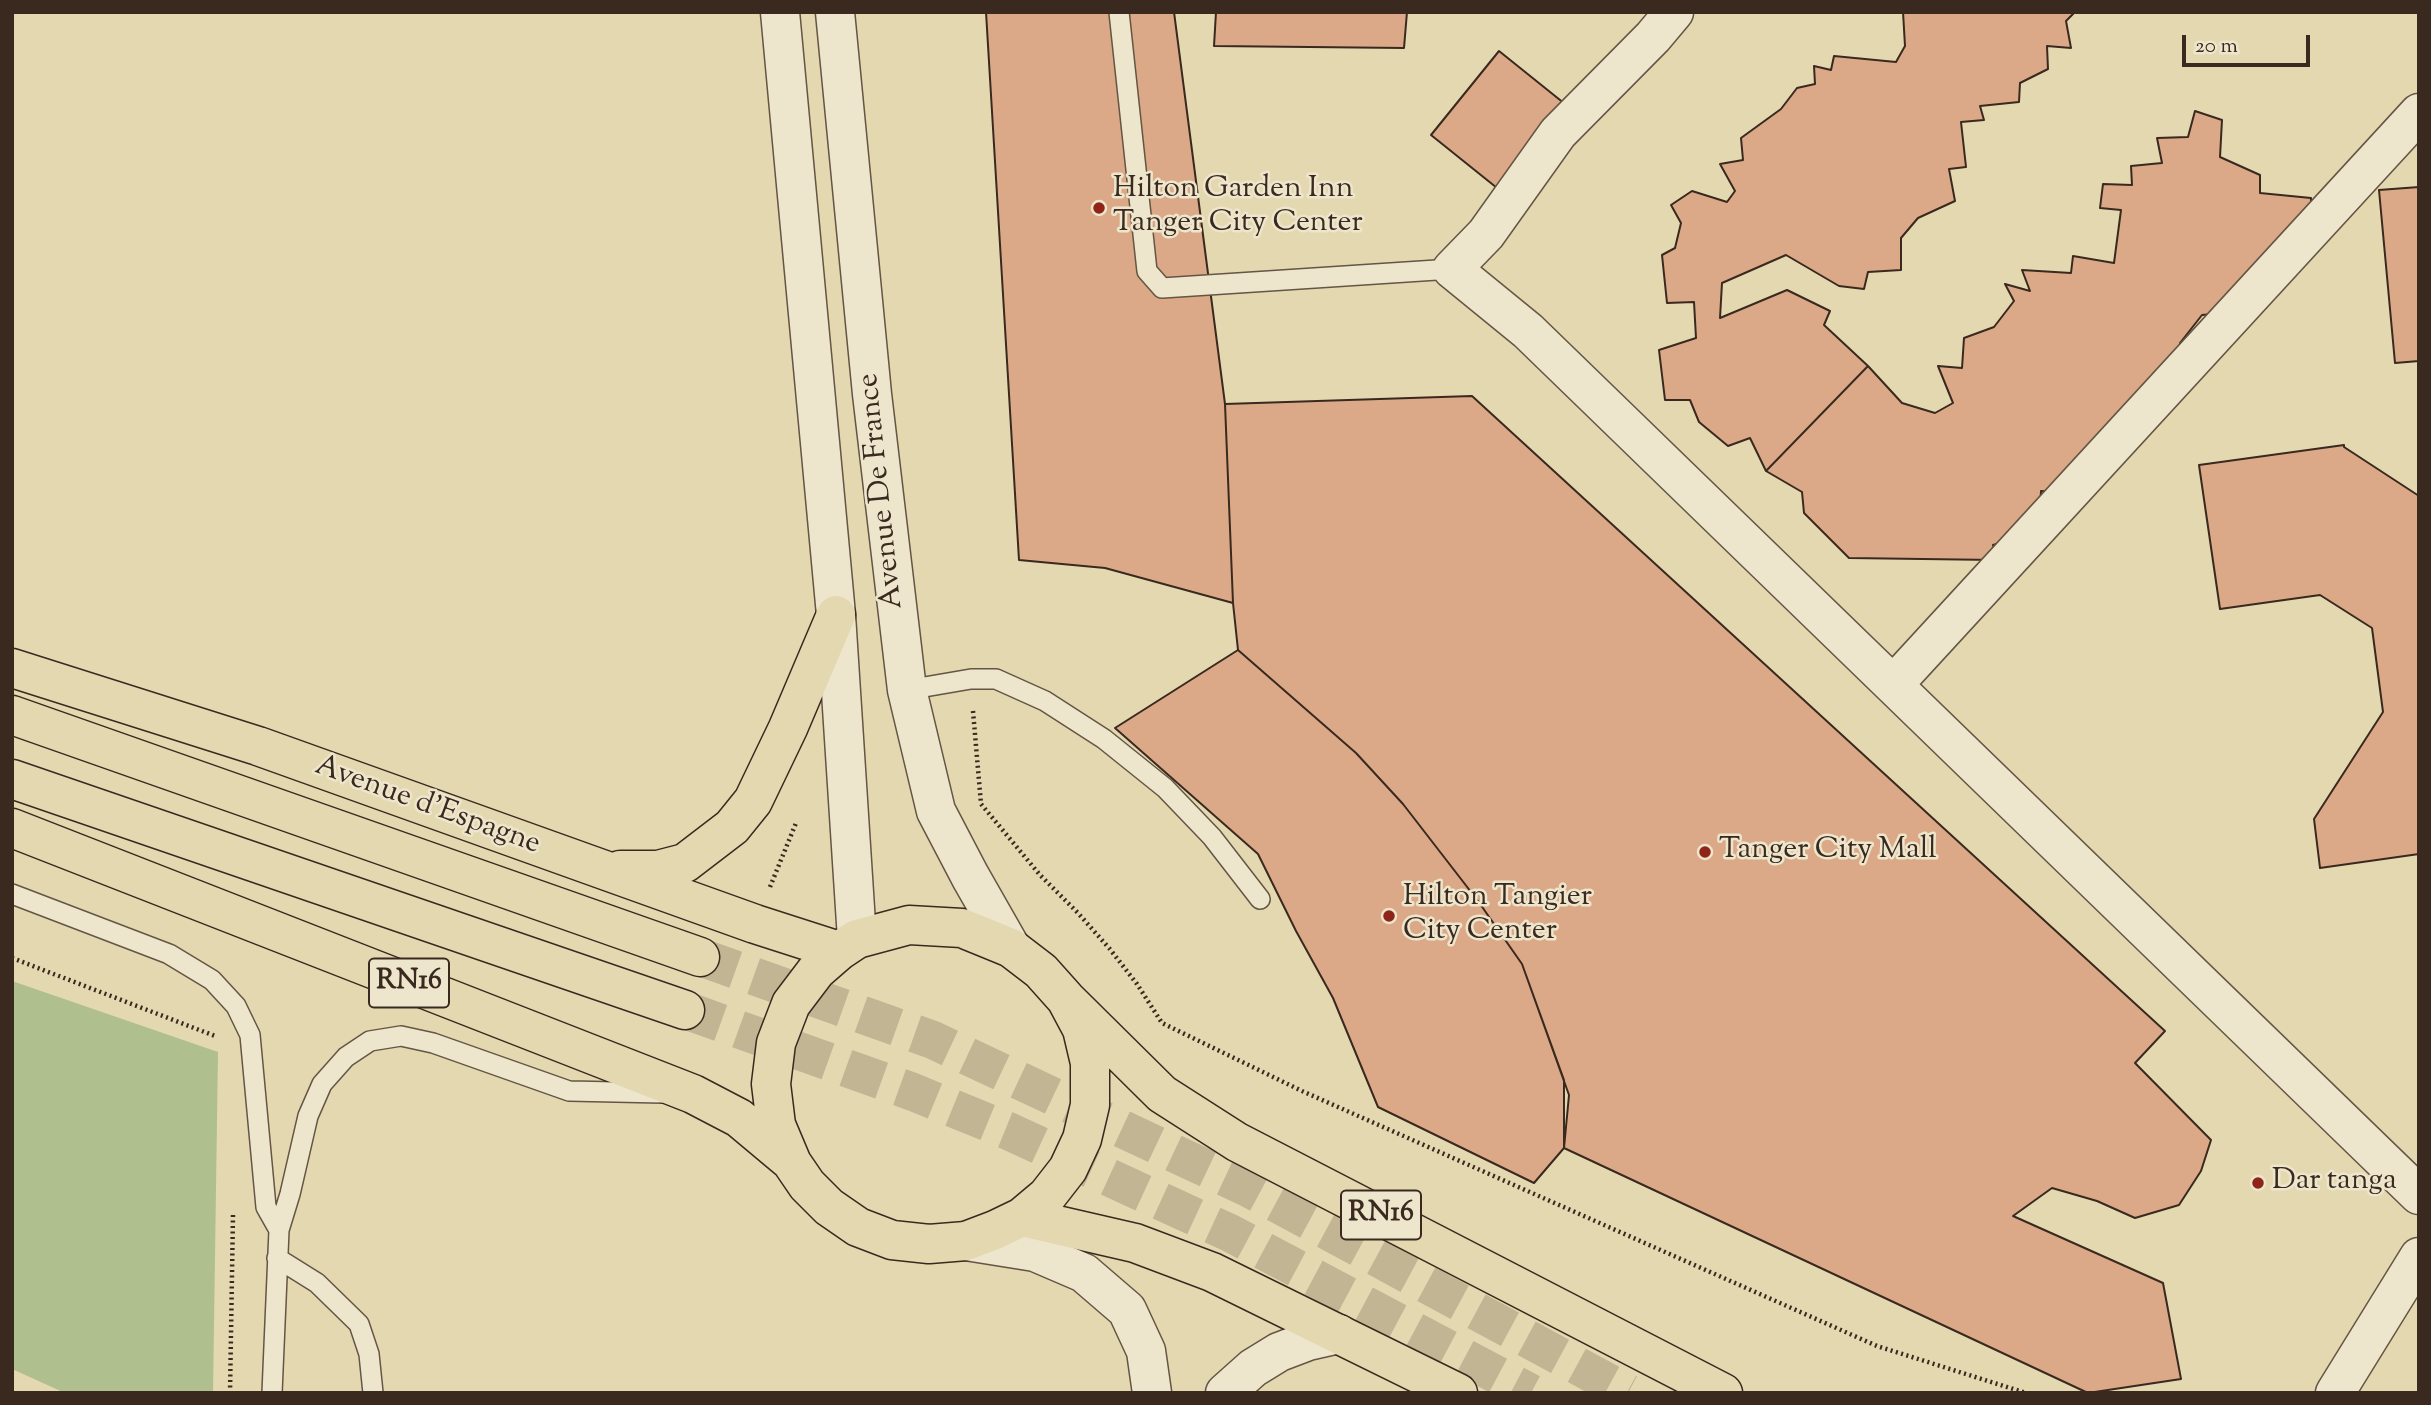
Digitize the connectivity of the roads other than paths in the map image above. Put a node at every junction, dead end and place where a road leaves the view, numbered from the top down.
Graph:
1 (780, 12) edge
2 (835, 12) edge
3 (1119, 12) edge
4 (1674, 12) edge
5 (2419, 113) edge
6 (1452, 269) junction
7 (836, 615) junction
8 (12, 668) edge
9 (1894, 684) junction
10 (907, 690) junction
11 (12, 715) edge
12 (12, 779) edge
13 (12, 828) edge
14 (604, 871) junction
15 (12, 894) edge
16 (1260, 899) dead end
17 (848, 945) junction
18 (1011, 948) junction
19 (700, 957) tunnel mouth
20 (1066, 999) junction
21 (685, 1010) tunnel mouth
22 (693, 1094) junction
23 (792, 1163) junction
24 (2419, 1195) edge
25 (1022, 1217) junction
26 (279, 1230) junction
27 (966, 1241) junction
28 (2419, 1257) edge
29 (277, 1258) junction
30 (1339, 1334) junction
31 (272, 1393) edge
32 (373, 1393) edge
33 (1152, 1393) edge
34 (1225, 1393) edge
35 (1458, 1393) edge
36 (1723, 1393) edge
37 (2335, 1393) edge

1 - 7 street, Avenue De France
2 - 10 street, Avenue De France
3 - 6 lane
4 - 6 street
5 - 9 street
6 - 9 street
7 - 14 main road
7 - 17 street, Avenue De France
8 - 14 main road, Avenue d'Espagne
9 - 24 street
10 - 16 lane
10 - 18 street, Avenue De France
11 - 19 main road
12 - 21 main road, RN16 / RN16
13 - 22 main road, RN16
14 - 17 main road, Avenue d'Espagne
15 - 26 lane
17 - 18 main road, RN16
17 - 23 main road, RN16
18 - 20 main road, RN16
20 - 25 main road, RN16
20 - 36 main road, RN16
22 - 23 main road, RN16
22 - 26 lane
23 - 27 main road, RN16
25 - 27 main road, RN16
25 - 30 main road
26 - 29 lane
27 - 33 street
28 - 37 street
29 - 31 lane
29 - 32 lane
30 - 34 street
30 - 35 main road

